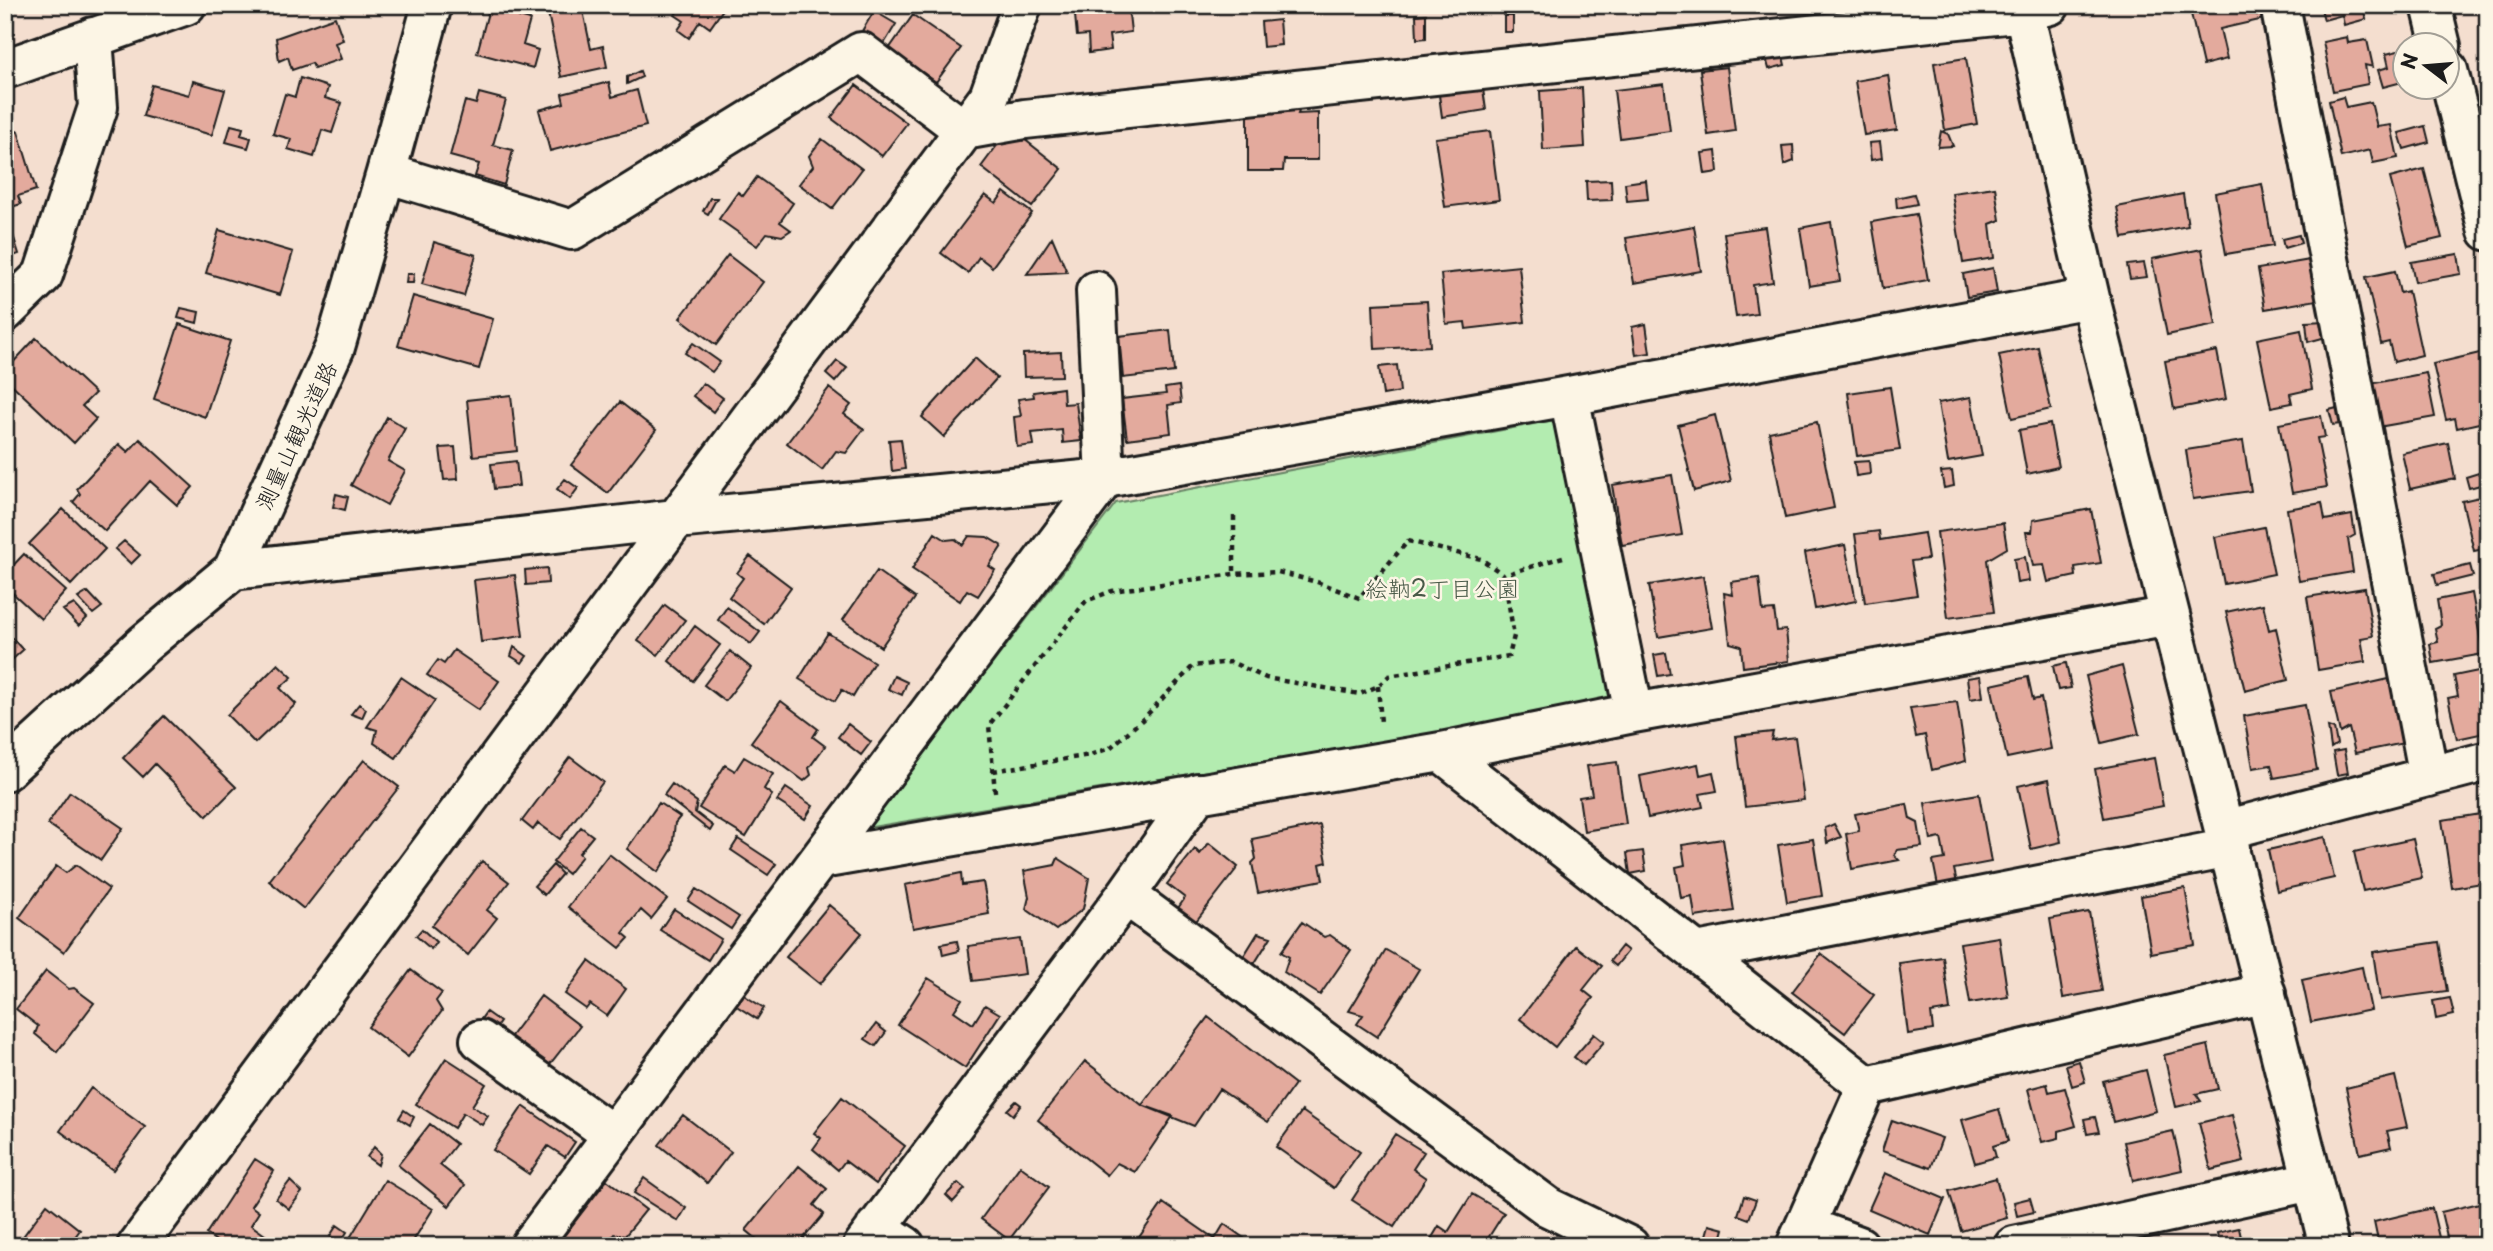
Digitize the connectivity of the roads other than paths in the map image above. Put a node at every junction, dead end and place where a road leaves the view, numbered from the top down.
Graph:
1 (186, 5) edge
2 (432, 5) edge
3 (1021, 5) edge
4 (2280, 5) edge
5 (2431, 5) edge
6 (2031, 8) edge
7 (2438, 32) edge
8 (93, 37) junction
9 (5, 69) edge
10 (2456, 102) edge
11 (964, 130) junction
12 (386, 173) junction
13 (2488, 231) edge
14 (1096, 291) dead end
15 (2090, 298) junction
16 (5, 312) edge
17 (1569, 396) junction
18 (1105, 478) junction
19 (676, 519) junction
20 (233, 570) junction
21 (2170, 616) junction
22 (1634, 713) junction
23 (1441, 752) junction
24 (2488, 761) edge
25 (5, 771) edge
26 (2429, 778) junction
27 (1198, 793) junction
28 (2227, 839) junction
29 (821, 859) junction
30 (1126, 895) junction
31 (1697, 952) junction
32 (2266, 993) junction
33 (480, 1040) dead end
34 (1867, 1086) junction
35 (612, 1135) junction
36 (2312, 1181) junction
37 (1801, 1236) edge
38 (881, 1240) edge
39 (137, 1246) edge
40 (530, 1246) edge
41 (1629, 1246) edge
42 (1859, 1246) edge
43 (2014, 1246) edge
44 (2329, 1246) edge

1 - 8 street
2 - 12 street, 測量山観光道路
3 - 11 street
4 - 26 street
5 - 7 street
6 - 11 street
6 - 15 street
8 - 9 street
8 - 16 street
10 - 13 street
11 - 12 street
11 - 19 street
12 - 20 street, 測量山観光道路
14 - 18 street
15 - 17 street
15 - 21 street
17 - 18 street
17 - 22 street
18 - 19 street
18 - 29 street
19 - 20 street
19 - 39 street
20 - 25 street, 測量山観光道路
21 - 22 street
21 - 28 street
22 - 23 street
23 - 27 street
23 - 31 street
24 - 26 street
26 - 28 street
27 - 29 street
27 - 30 street
28 - 31 street
28 - 32 street
29 - 35 street
30 - 38 street
30 - 41 street
31 - 34 street
32 - 34 street
32 - 36 street
33 - 35 street
34 - 37 street
35 - 40 street
36 - 43 street
36 - 44 street
37 - 42 street

